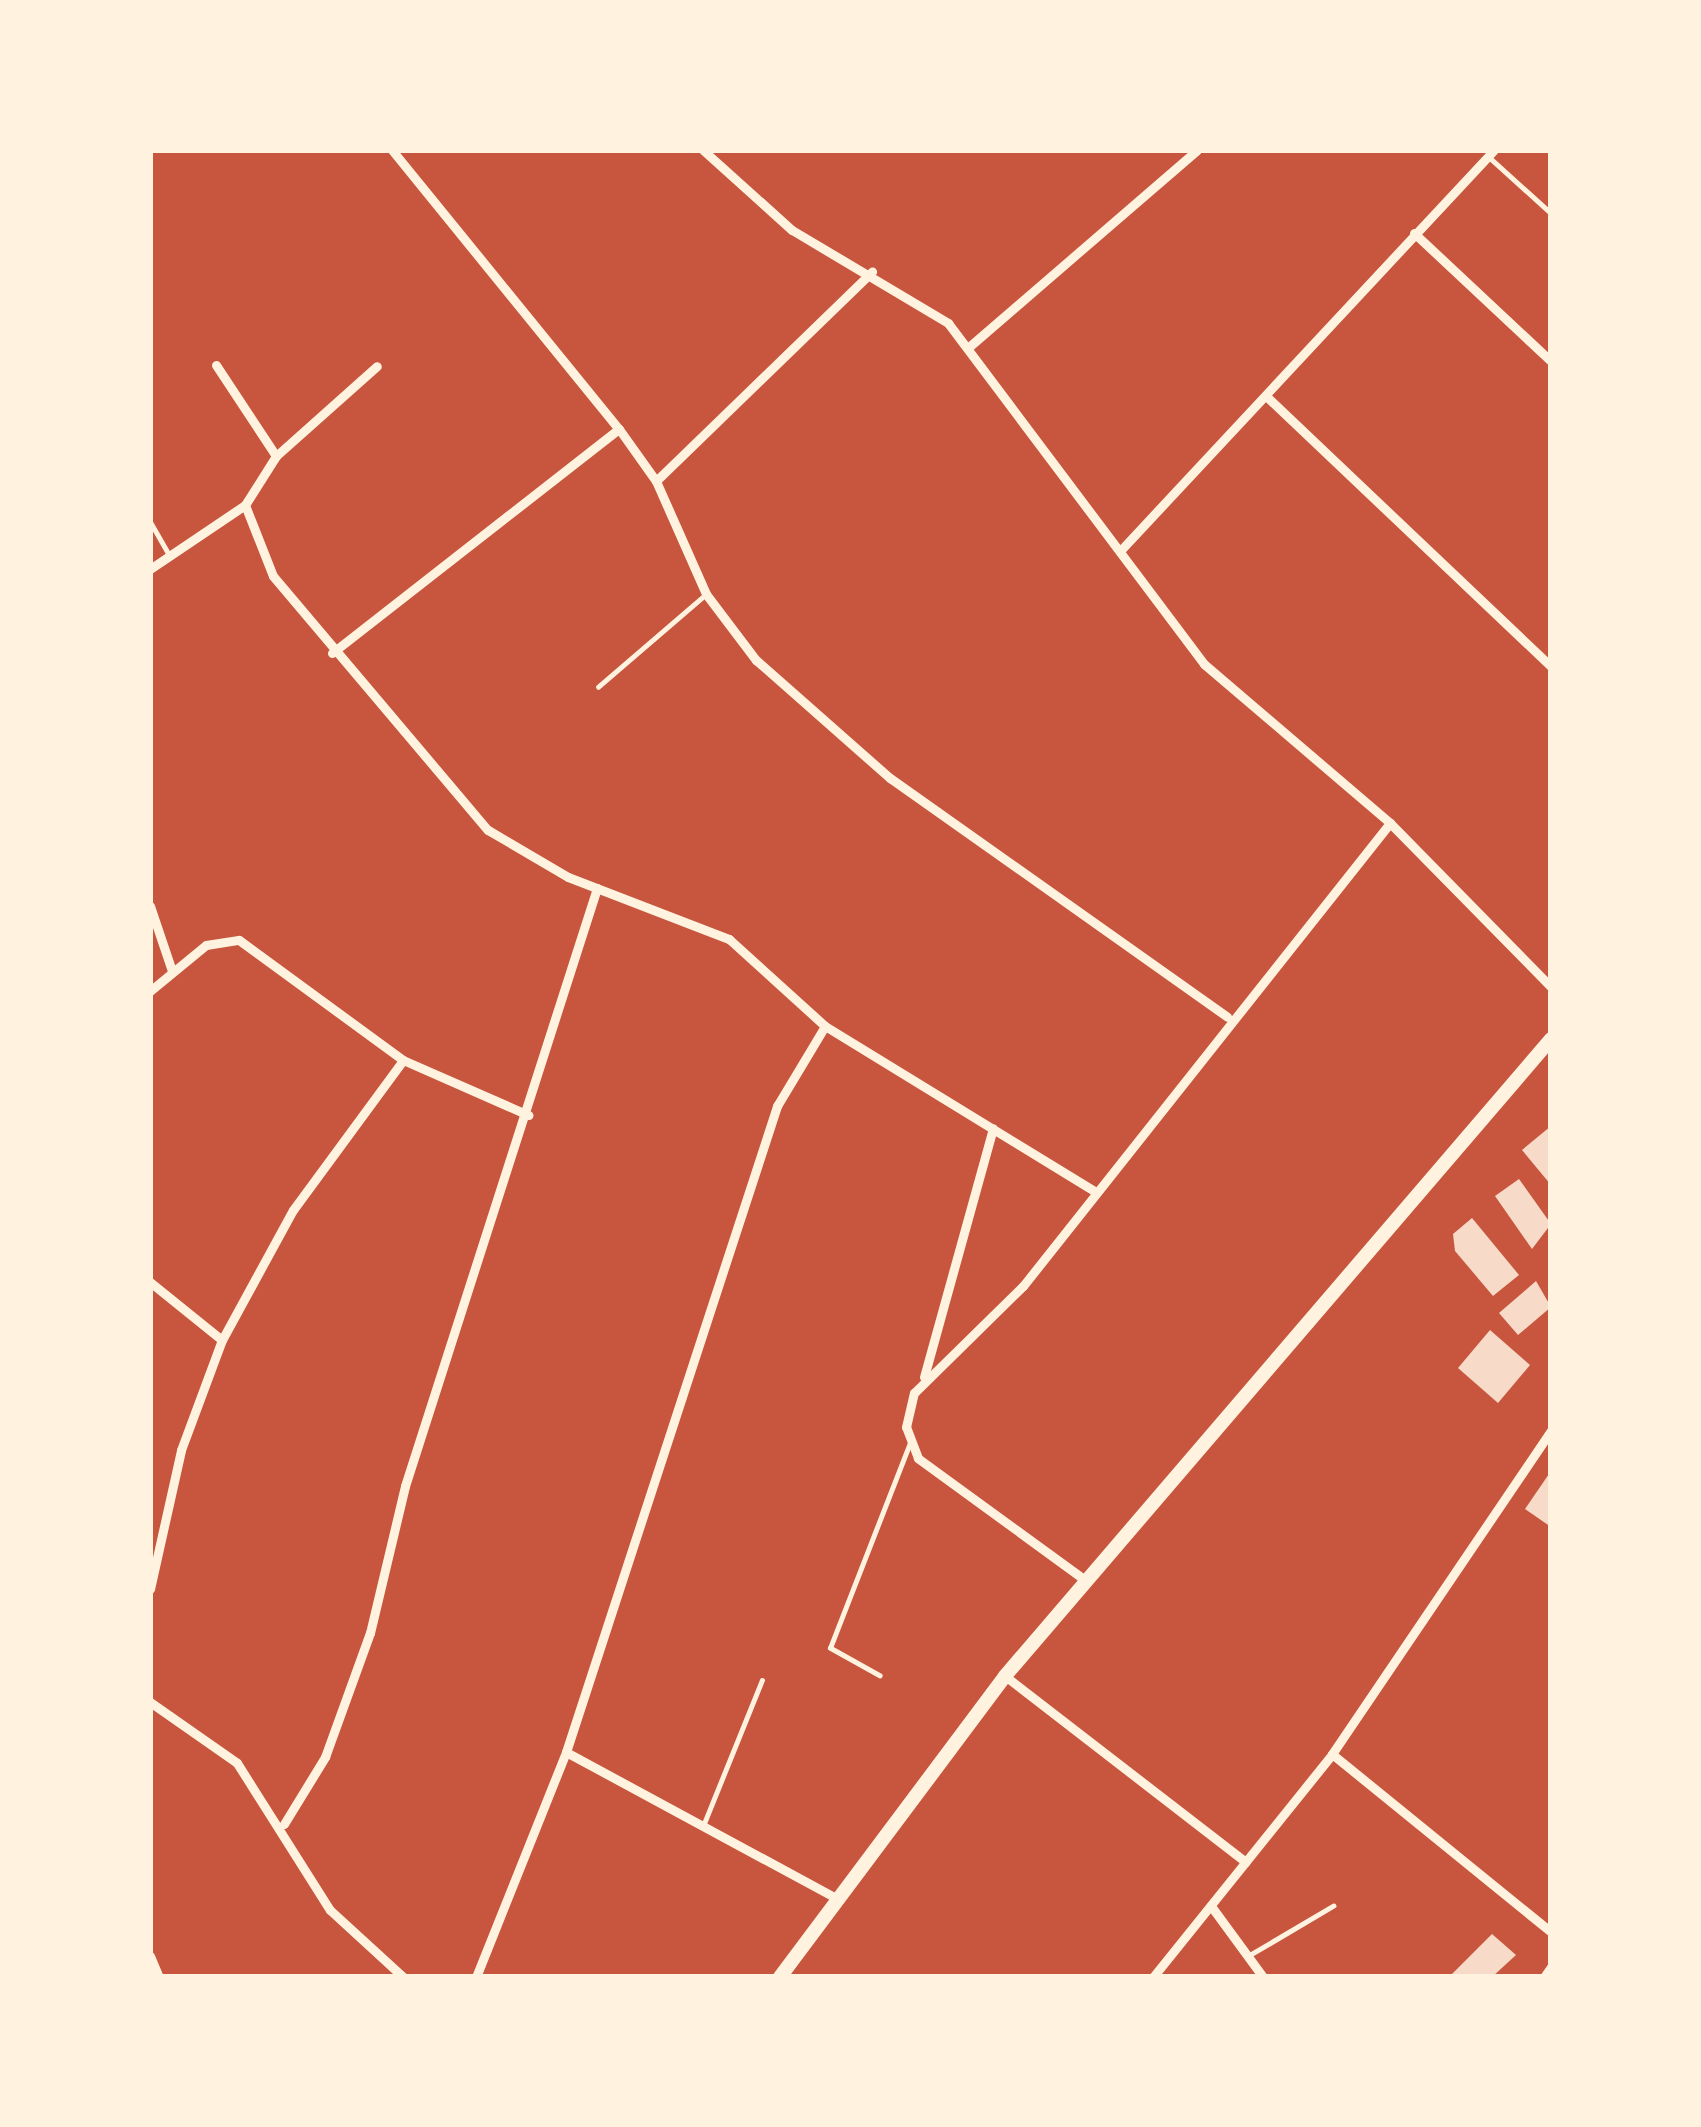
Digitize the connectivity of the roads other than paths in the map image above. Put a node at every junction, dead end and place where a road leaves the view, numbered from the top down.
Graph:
1 (392, 150) edge
2 (703, 150) edge
3 (1197, 150) edge
4 (1491, 153) edge
5 (1551, 213) edge
6 (1414, 233) junction
7 (872, 272) junction
8 (970, 346) junction
9 (1551, 362) edge
10 (216, 365) dead end
11 (377, 366) dead end
12 (1266, 397) junction
13 (619, 428) junction
14 (277, 456) junction
15 (656, 481) junction
16 (245, 505) junction
17 (150, 521) edge
18 (1120, 551) junction
19 (170, 556) junction
20 (150, 569) edge
21 (706, 594) junction
22 (332, 653) junction
23 (1551, 666) edge
24 (598, 687) dead end
25 (1390, 823) junction
26 (597, 888) junction
27 (150, 906) edge
28 (172, 971) junction
29 (1551, 987) edge
30 (150, 991) edge
31 (1227, 1017) junction
32 (825, 1026) junction
33 (1551, 1039) edge
34 (404, 1060) junction
35 (528, 1115) junction
36 (993, 1128) junction
37 (1096, 1192) junction
38 (150, 1282) edge
39 (222, 1340) junction
40 (923, 1378) junction
41 (1551, 1431) edge
42 (910, 1443) junction
43 (150, 1504) edge
44 (166, 1508) junction
45 (1085, 1580) junction
46 (150, 1589) edge
47 (880, 1676) dead end
48 (1005, 1676) junction
49 (762, 1680) dead end
50 (150, 1702) edge
51 (566, 1753) junction
52 (1332, 1754) junction
53 (284, 1823) junction
54 (703, 1826) junction
55 (1246, 1862) junction
56 (832, 1895) junction
57 (1211, 1906) junction
58 (1333, 1906) dead end
59 (1551, 1932) edge
60 (150, 1956) edge
61 (1248, 1956) junction
62 (1551, 1966) edge
63 (159, 1977) edge
64 (403, 1977) edge
65 (476, 1977) edge
66 (780, 1977) edge
67 (1153, 1977) edge
68 (1263, 1977) edge
69 (1544, 1977) edge

1 - 13 street
2 - 7 street
3 - 8 street
4 - 5 lane
4 - 6 street
6 - 9 street
6 - 12 street
7 - 8 street
7 - 15 street
8 - 18 street
10 - 14 street
11 - 14 street
12 - 18 street
12 - 23 street
13 - 15 street
13 - 22 street
14 - 16 street
15 - 21 street
16 - 19 street
16 - 22 street
17 - 19 lane
18 - 25 street
19 - 20 street
21 - 24 lane
21 - 31 street
22 - 26 street
25 - 29 street
25 - 31 street
26 - 32 street
26 - 35 street
27 - 28 street
28 - 30 street
28 - 34 street
31 - 37 street
32 - 36 street
32 - 51 street
33 - 45 main road
34 - 35 street
34 - 39 street
35 - 53 street
36 - 37 street
36 - 40 street
37 - 40 street
38 - 39 street
39 - 44 street
40 - 42 street
41 - 52 street
42 - 45 street
42 - 47 lane
43 - 44 street
44 - 46 street
45 - 48 main road
48 - 55 street
48 - 56 main road
49 - 54 lane
50 - 53 street
51 - 54 street
51 - 65 street
52 - 55 street
52 - 59 street
53 - 64 street
54 - 56 street
55 - 57 street
56 - 66 main road
57 - 61 street
57 - 67 street
58 - 61 lane
60 - 63 street
61 - 68 street
62 - 69 street

